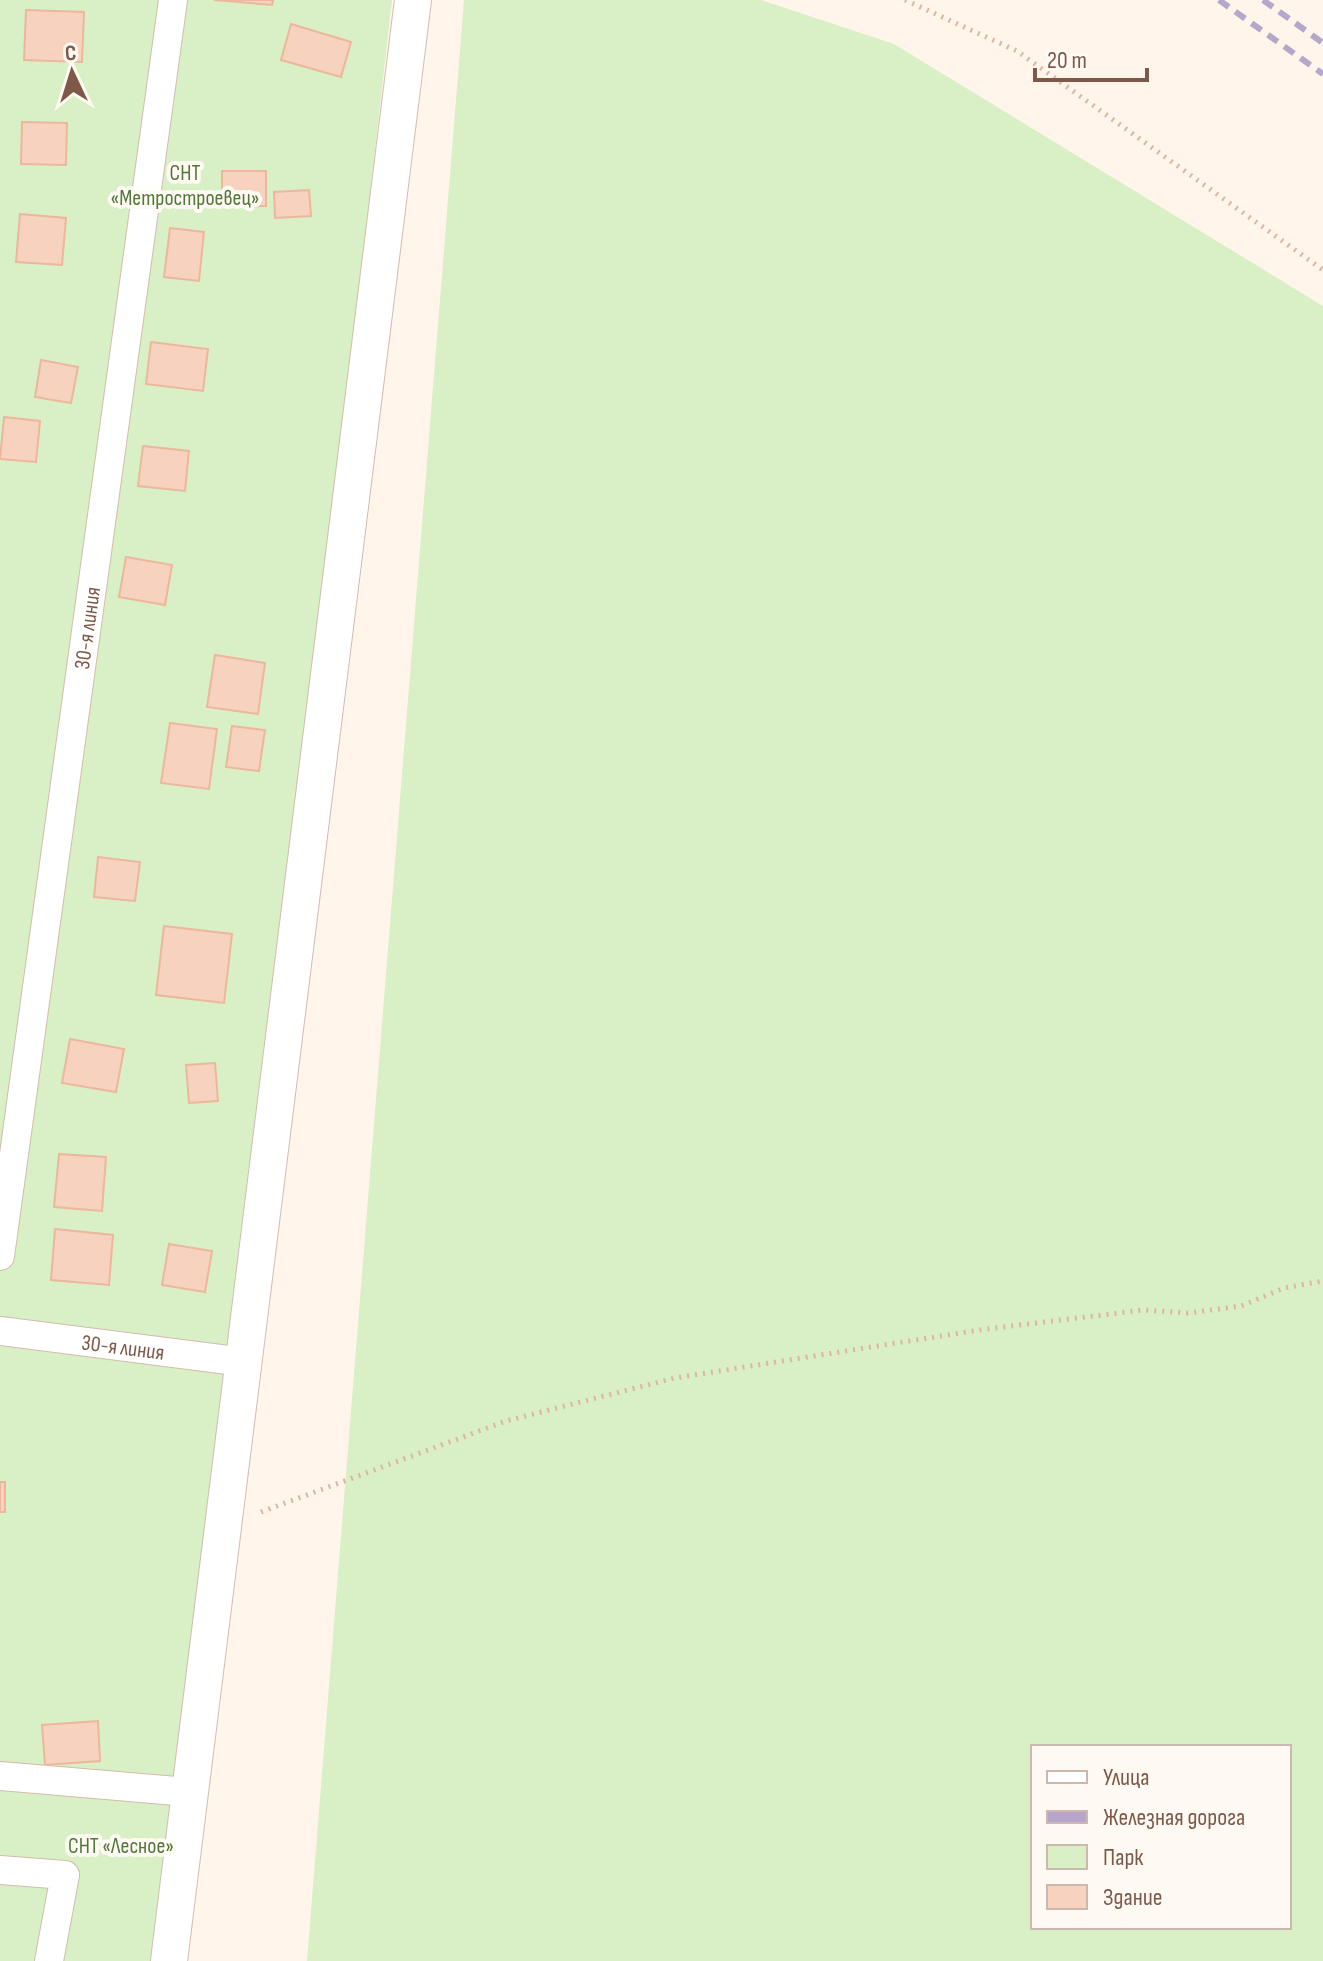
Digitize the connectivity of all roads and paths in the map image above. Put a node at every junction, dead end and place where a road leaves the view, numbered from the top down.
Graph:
1 (173, 0) edge
2 (413, 0) edge
3 (905, 0) edge
4 (1323, 270) edge
5 (0, 1256) edge
6 (1323, 1281) edge
7 (0, 1331) edge
8 (244, 1362) junction
9 (223, 1526) junction
10 (0, 1776) edge
11 (188, 1792) junction
12 (0, 1870) edge
13 (49, 1961) edge
14 (169, 1961) edge

1 - 5 street, 30-я линия
2 - 8 street
3 - 4 path
6 - 9 path
7 - 8 street, 30-я линия
8 - 9 street
9 - 11 street
10 - 11 street
11 - 14 street
12 - 13 street

